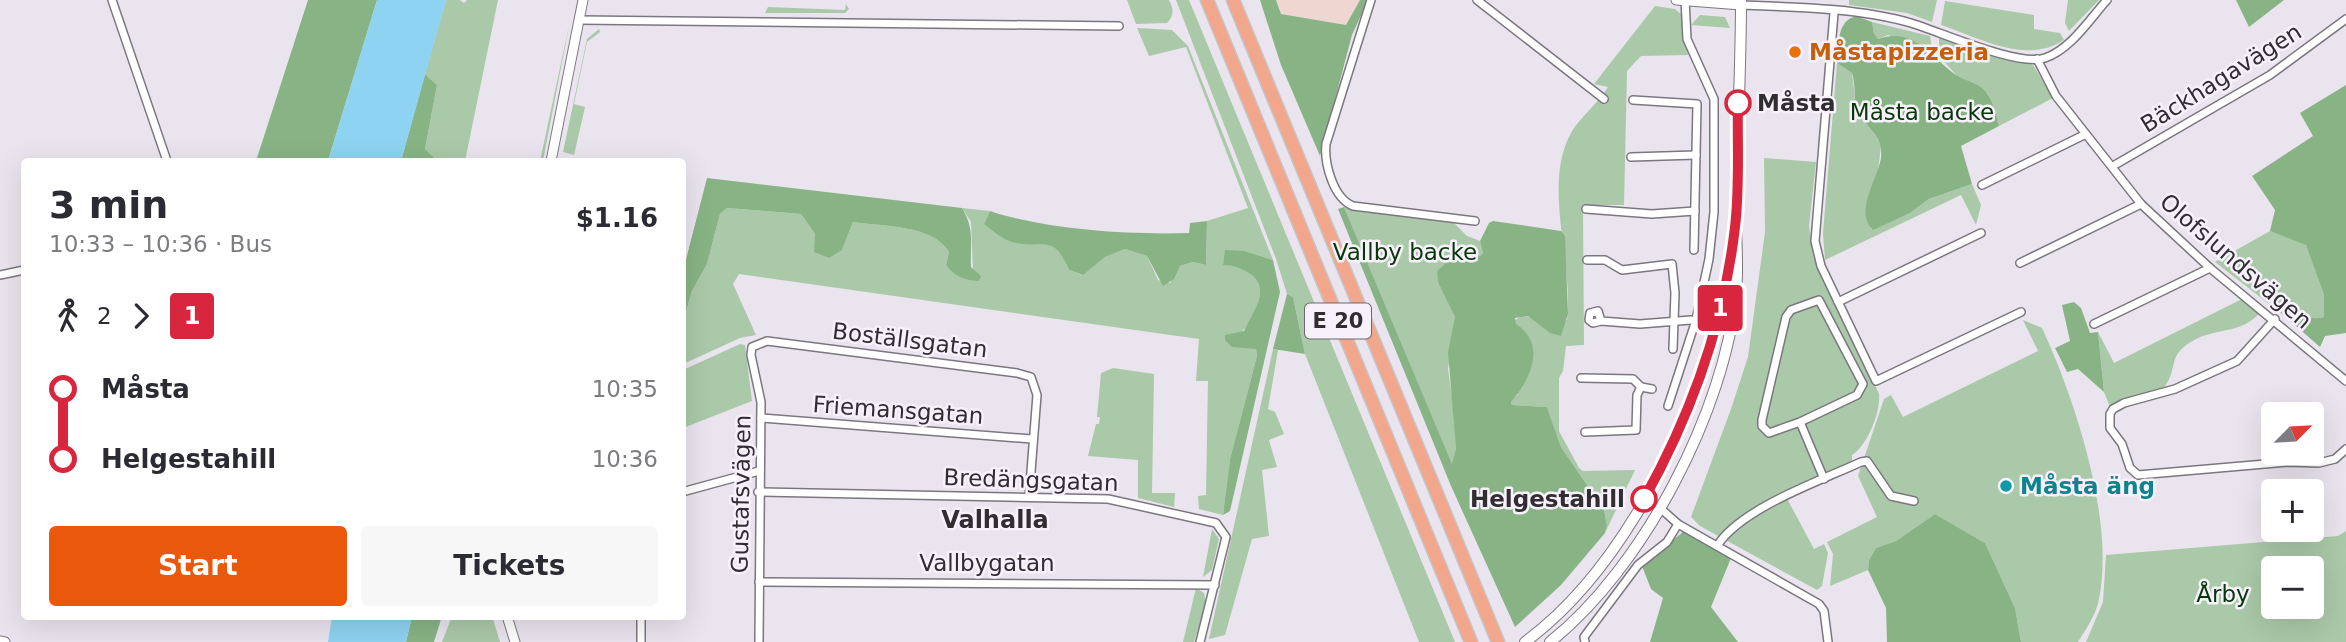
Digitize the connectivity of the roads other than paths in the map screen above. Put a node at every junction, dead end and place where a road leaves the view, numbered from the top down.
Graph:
1 (112, 0) edge
2 (583, 0) edge
3 (1207, 0) edge
4 (1233, 0) edge
5 (1371, 0) edge
6 (1477, 0) edge
7 (2107, 0) edge
8 (1682, 1) edge
9 (1741, 3) edge
10 (1786, 3) edge
11 (1834, 13) junction
12 (2346, 19) edge
13 (579, 20) junction
14 (1119, 26) dead end
15 (2037, 60) junction
16 (1604, 99) dead end
17 (1633, 100) dead end
18 (2084, 135) junction
19 (1696, 155) junction
20 (1631, 157) dead end
21 (166, 158) edge
22 (552, 158) edge
23 (2113, 166) junction
24 (1697, 169) junction
25 (1710, 169) dead end
26 (1982, 185) dead end
27 (2141, 204) junction
28 (1586, 209) dead end
29 (1695, 211) junction
30 (1475, 220) dead end
31 (1735, 226) junction
32 (1981, 233) dead end
33 (1695, 250) dead end
34 (1587, 260) dead end
35 (2020, 263) dead end
36 (2210, 268) junction
37 (21, 271) edge
38 (0, 275) edge
39 (1838, 302) junction
40 (2021, 312) dead end
41 (2275, 319) junction
42 (1690, 320) dead end
43 (1601, 321) dead end
44 (1674, 321) junction
45 (2094, 324) dead end
46 (752, 348) joint
47 (1674, 349) dead end
48 (1581, 378) dead end
49 (2346, 381) edge
50 (1641, 387) junction
51 (1652, 389) dead end
52 (1668, 406) dead end
53 (761, 418) junction
54 (1800, 422) junction
55 (1585, 432) dead end
56 (1032, 439) junction
57 (2346, 449) edge
58 (759, 471) junction
59 (1824, 479) junction
60 (686, 491) edge
61 (758, 492) junction
62 (1029, 497) junction
63 (1644, 499) junction
64 (1914, 501) dead end
65 (1661, 508) junction
66 (1678, 524) junction
67 (1717, 546) junction
68 (759, 582) junction
69 (1215, 585) junction
70 (508, 620) edge
71 (641, 620) edge
72 (1496, 638) edge
73 (0, 641) edge
74 (5, 642) edge
75 (515, 642) edge
76 (641, 642) edge
77 (759, 642) edge
78 (1200, 642) edge
79 (1471, 642) edge
80 (1525, 642) edge
81 (1550, 642) edge
82 (1586, 642) edge
83 (1828, 642) edge

1 - 21 street
2 - 13 street
3 - 79 highway, E 20
4 - 72 highway, E 20
5 - 30 street
6 - 16 street
7 - 15 street
8 - 9 street
8 - 52 street
9 - 10 street
9 - 31 main road
10 - 11 street
11 - 15 street
11 - 39 street
12 - 23 street, Bäckhagavägen
13 - 14 street
13 - 22 street
15 - 18 street, Olofslundsvägen
17 - 19 street
18 - 23 street, Olofslundsvägen
18 - 26 street
19 - 20 street
19 - 24 street
23 - 27 street, Olofslundsvägen
24 - 25 street
24 - 29 street
27 - 35 street
27 - 36 street, Olofslundsvägen
28 - 29 street
29 - 33 street
31 - 63 main road
31 - 65 main road
32 - 39 street
34 - 44 street
36 - 41 street, Olofslundsvägen
36 - 45 street
37 - 38 street
39 - 40 street
41 - 49 street, Olofslundsvägen
41 - 57 street
42 - 44 street
43 - 44 street
44 - 47 street
46 - 53 street, Gustafsvägen
46 - 56 street, Boställsgatan
48 - 50 street
50 - 51 street
50 - 55 street
53 - 56 street, Friemansgatan
53 - 58 street, Gustafsvägen
54 - 54 street
54 - 59 street
56 - 62 street
58 - 60 street
58 - 61 street, Gustafsvägen
59 - 64 street
59 - 67 street
61 - 62 street, Bredängsgatan
61 - 68 street, Gustafsvägen
62 - 69 street, Bredängsgatan
63 - 65 main road
63 - 80 main road
65 - 66 street
65 - 81 main road
66 - 67 street
66 - 82 street
67 - 83 street
68 - 69 street, Vallbygatan
68 - 77 street, Gustafsvägen
69 - 78 street, Bredängsgatan
70 - 75 street
71 - 76 street
73 - 74 street

